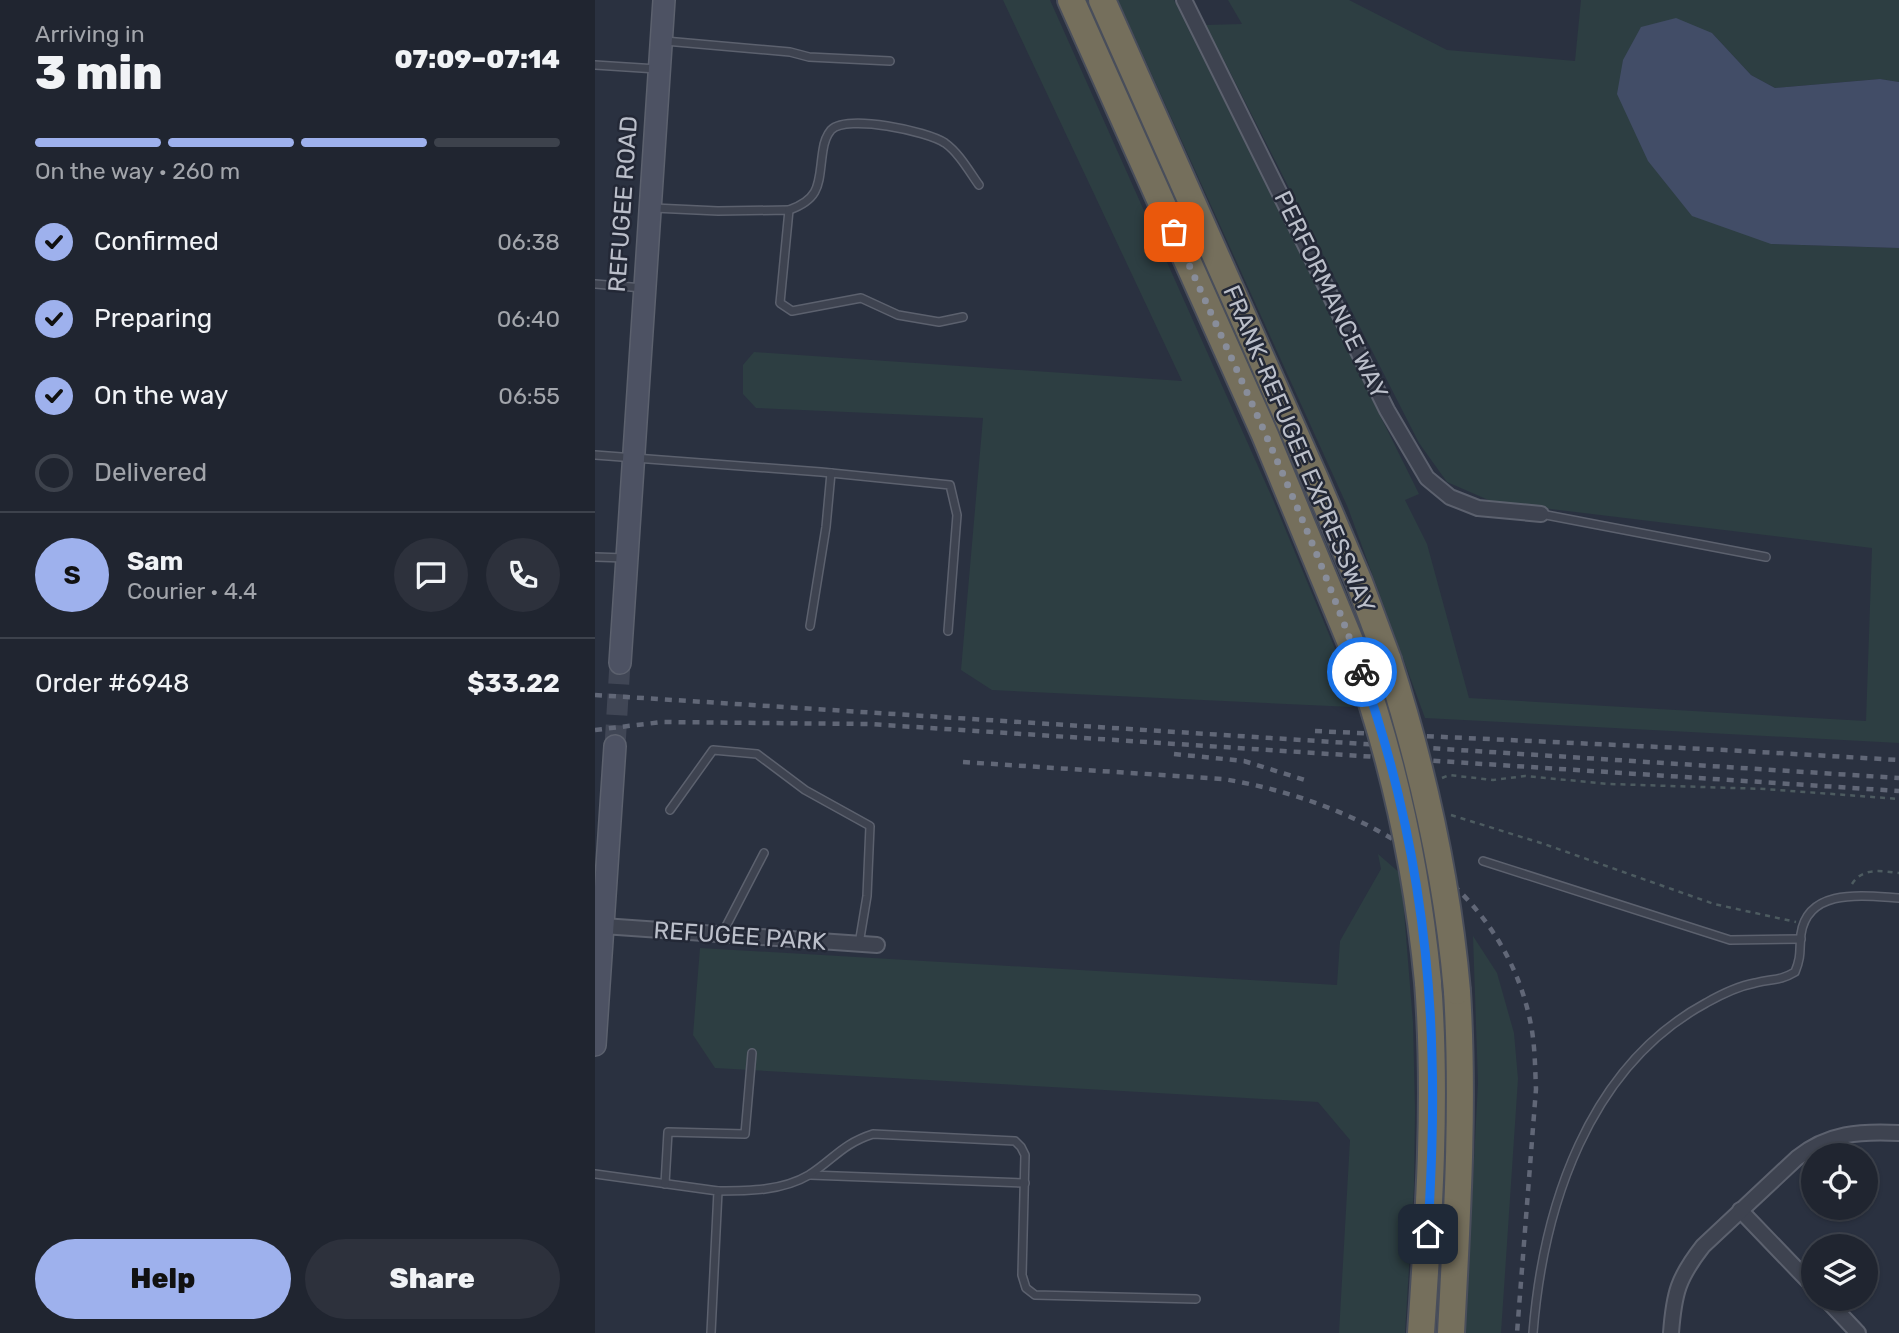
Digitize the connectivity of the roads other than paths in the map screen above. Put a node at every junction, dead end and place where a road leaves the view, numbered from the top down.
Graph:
1 (664, 0) edge
2 (1071, 0) edge
3 (1102, 0) edge
4 (1185, 0) edge
5 (661, 41) junction
6 (890, 61) dead end
7 (595, 65) edge
8 (659, 69) junction
9 (979, 185) dead end
10 (650, 208) junction
11 (789, 210) junction
12 (595, 284) edge
13 (644, 288) junction
14 (963, 317) dead end
15 (595, 455) edge
16 (633, 458) junction
17 (831, 472) junction
18 (1541, 514) joint
19 (595, 556) edge
20 (1766, 557) dead end
21 (627, 559) junction
22 (810, 626) dead end
23 (948, 631) dead end
24 (620, 663) tunnel mouth
25 (615, 746) tunnel mouth
26 (670, 810) dead end
27 (764, 853) dead end
28 (1483, 861) dead end
29 (1899, 898) edge
30 (603, 926) junction
31 (721, 934) junction
32 (1801, 939) junction
33 (859, 944) junction
34 (877, 945) dead end
35 (596, 1010) edge
36 (595, 1045) edge
37 (752, 1053) dead end
38 (1899, 1133) edge
39 (595, 1174) edge
40 (809, 1175) junction
41 (1025, 1183) junction
42 (665, 1184) junction
43 (718, 1191) junction
44 (1740, 1210) junction
45 (1801, 1274) edge
46 (1196, 1299) dead end
47 (1837, 1311) edge
48 (711, 1333) edge
49 (1421, 1333) edge
50 (1451, 1333) edge
51 (1533, 1333) edge
52 (1671, 1333) edge
53 (1858, 1333) edge

1 - 5 main road, REFUGEE ROAD
2 - 49 highway, FRANK-REFUGEE EXPRESSWAY, bridge
3 - 50 highway, FRANK-REFUGEE EXPRESSWAY, bridge
4 - 18 street, PERFORMANCE WAY
5 - 6 lane
5 - 8 main road, REFUGEE ROAD
7 - 8 lane
8 - 10 main road, REFUGEE ROAD
9 - 11 lane
10 - 11 lane
10 - 13 main road, REFUGEE ROAD
11 - 14 lane
12 - 13 lane
13 - 16 main road, REFUGEE ROAD
15 - 16 lane
16 - 17 lane
16 - 21 main road, REFUGEE ROAD
17 - 22 lane
17 - 23 lane
18 - 20 lane
19 - 21 lane
21 - 24 main road, REFUGEE ROAD
25 - 30 main road
26 - 33 lane
27 - 31 lane
28 - 32 lane
29 - 32 lane
30 - 31 street, REFUGEE PARK
30 - 35 main road
31 - 33 street, REFUGEE PARK
32 - 51 lane
33 - 34 street, REFUGEE PARK
35 - 36 main road
37 - 42 lane
38 - 44 street
39 - 42 lane
40 - 41 lane
40 - 41 lane
40 - 43 lane
41 - 46 lane
42 - 43 lane
43 - 48 lane
44 - 45 street
44 - 52 street
47 - 53 street

